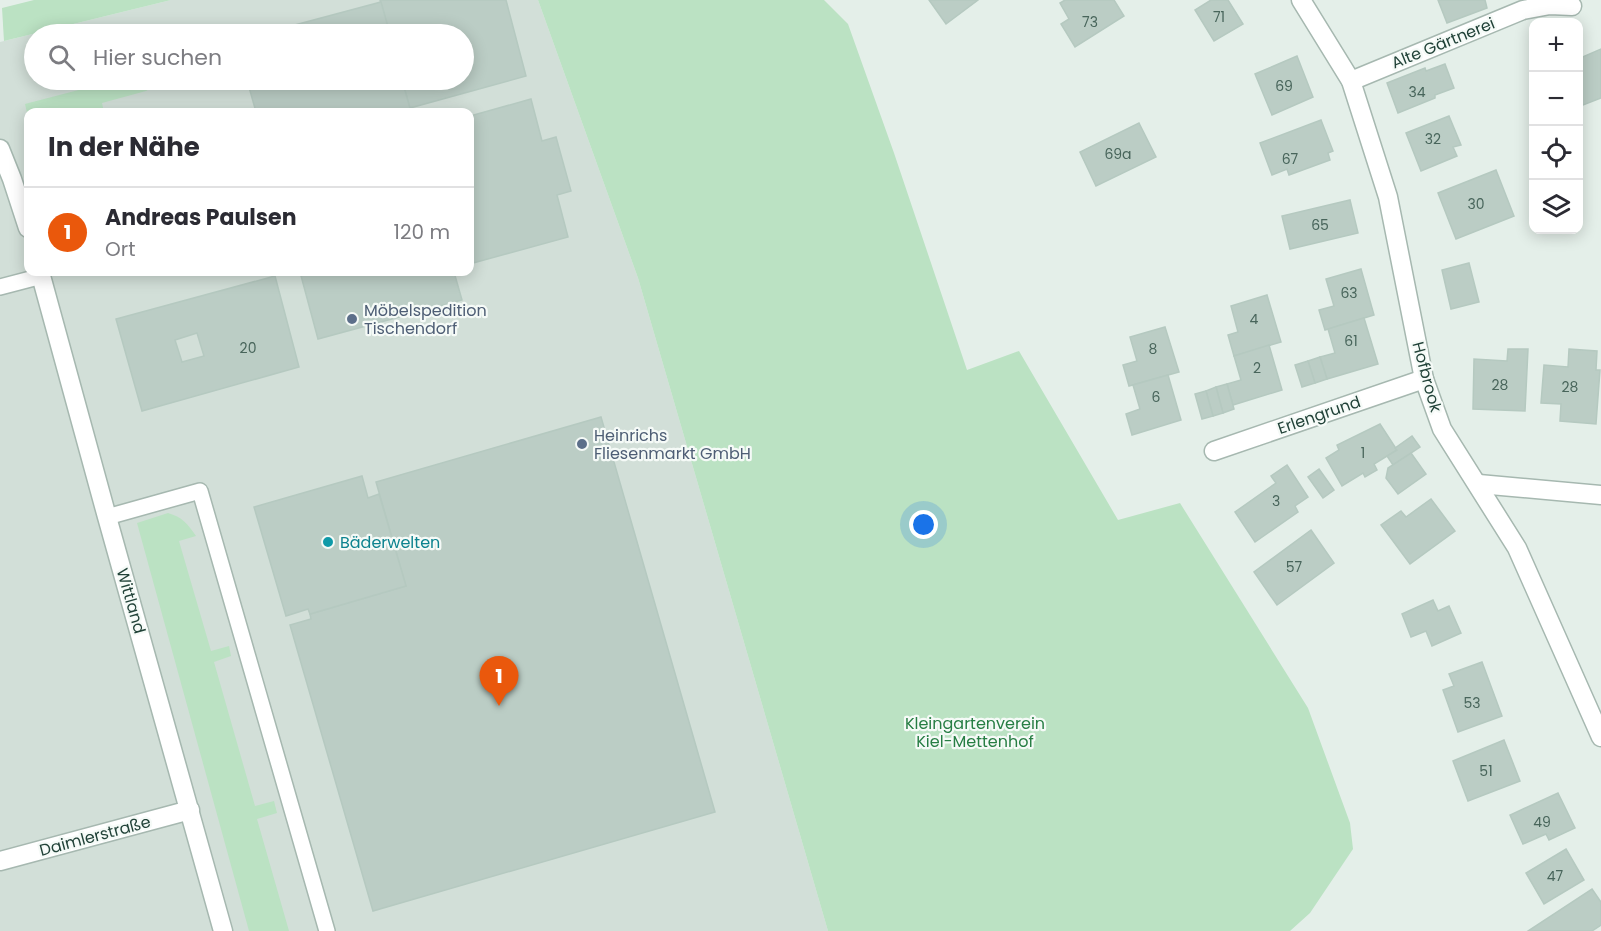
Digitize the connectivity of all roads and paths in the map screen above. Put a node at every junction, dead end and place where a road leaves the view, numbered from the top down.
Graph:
1 (1301, 0) edge
2 (1572, 6) dead end
3 (1351, 81) junction
4 (0, 149) edge
5 (24, 216) edge
6 (35, 276) edge
7 (42, 276) edge
8 (0, 287) edge
9 (1424, 379) junction
10 (1214, 451) dead end
11 (1479, 484) junction
12 (1601, 495) edge
13 (107, 517) junction
14 (1601, 737) edge
15 (190, 810) junction
16 (0, 861) edge
17 (223, 931) edge
18 (327, 931) edge

1 - 3 street, Hofbrook
2 - 3 street, Alte Gärtnerei
3 - 9 street, Hofbrook
4 - 5 street
6 - 8 lane
7 - 13 street, Wittland
9 - 10 street, Erlengrund
9 - 11 street, Hofbrook
11 - 12 street
11 - 14 street, Hofbrook
13 - 15 street, Wittland
13 - 18 lane
15 - 16 street, Daimlerstraße
15 - 17 street, Wittland

